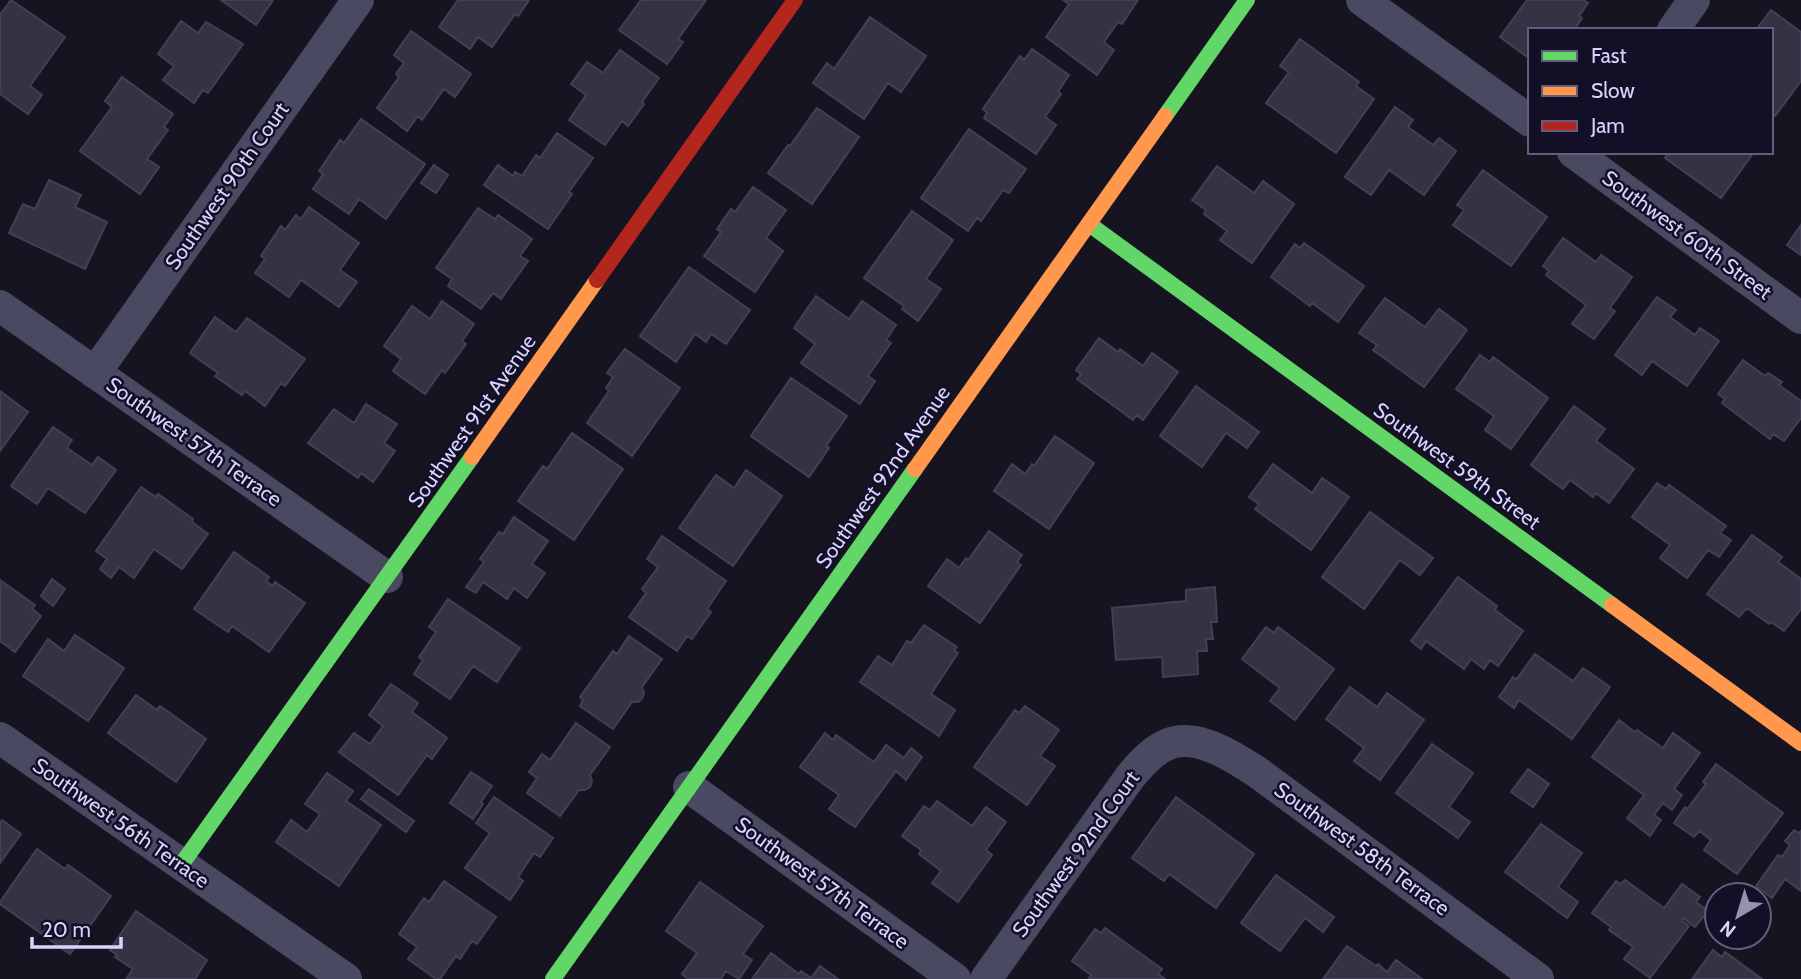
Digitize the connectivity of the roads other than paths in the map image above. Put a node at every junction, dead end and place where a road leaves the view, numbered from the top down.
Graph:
1 (358, 0) edge
2 (795, 0) edge
3 (1247, 0) edge
4 (1362, 0) edge
5 (1694, 0) edge
6 (1674, 28) edge
7 (1528, 120) edge
8 (1580, 154) edge
9 (1088, 224) junction
10 (0, 306) edge
11 (1801, 318) edge
12 (95, 373) junction
13 (387, 577) junction
14 (0, 738) edge
15 (1176, 741) joint
16 (1801, 743) edge
17 (689, 788) junction
18 (181, 865) junction
19 (346, 979) edge
20 (553, 979) edge
21 (955, 979) edge
22 (986, 979) edge
23 (1538, 979) edge

1 - 12 street, Southwest 90th Court
2 - 13 street, Southwest 91st Avenue
3 - 9 street, Southwest 92nd Avenue
4 - 7 street
5 - 6 street
8 - 11 street, Southwest 60th Street
9 - 16 street, Southwest 59th Street
9 - 17 street, Southwest 92nd Avenue
10 - 12 street, Southwest 57th Terrace
12 - 13 street, Southwest 57th Terrace
13 - 18 street, Southwest 91st Avenue
14 - 18 street, Southwest 56th Terrace
15 - 22 street, Southwest 92nd Court
15 - 23 street, Southwest 58th Terrace
17 - 20 street, Southwest 92nd Avenue
17 - 21 street, Southwest 57th Terrace
18 - 19 street, Southwest 56th Terrace

